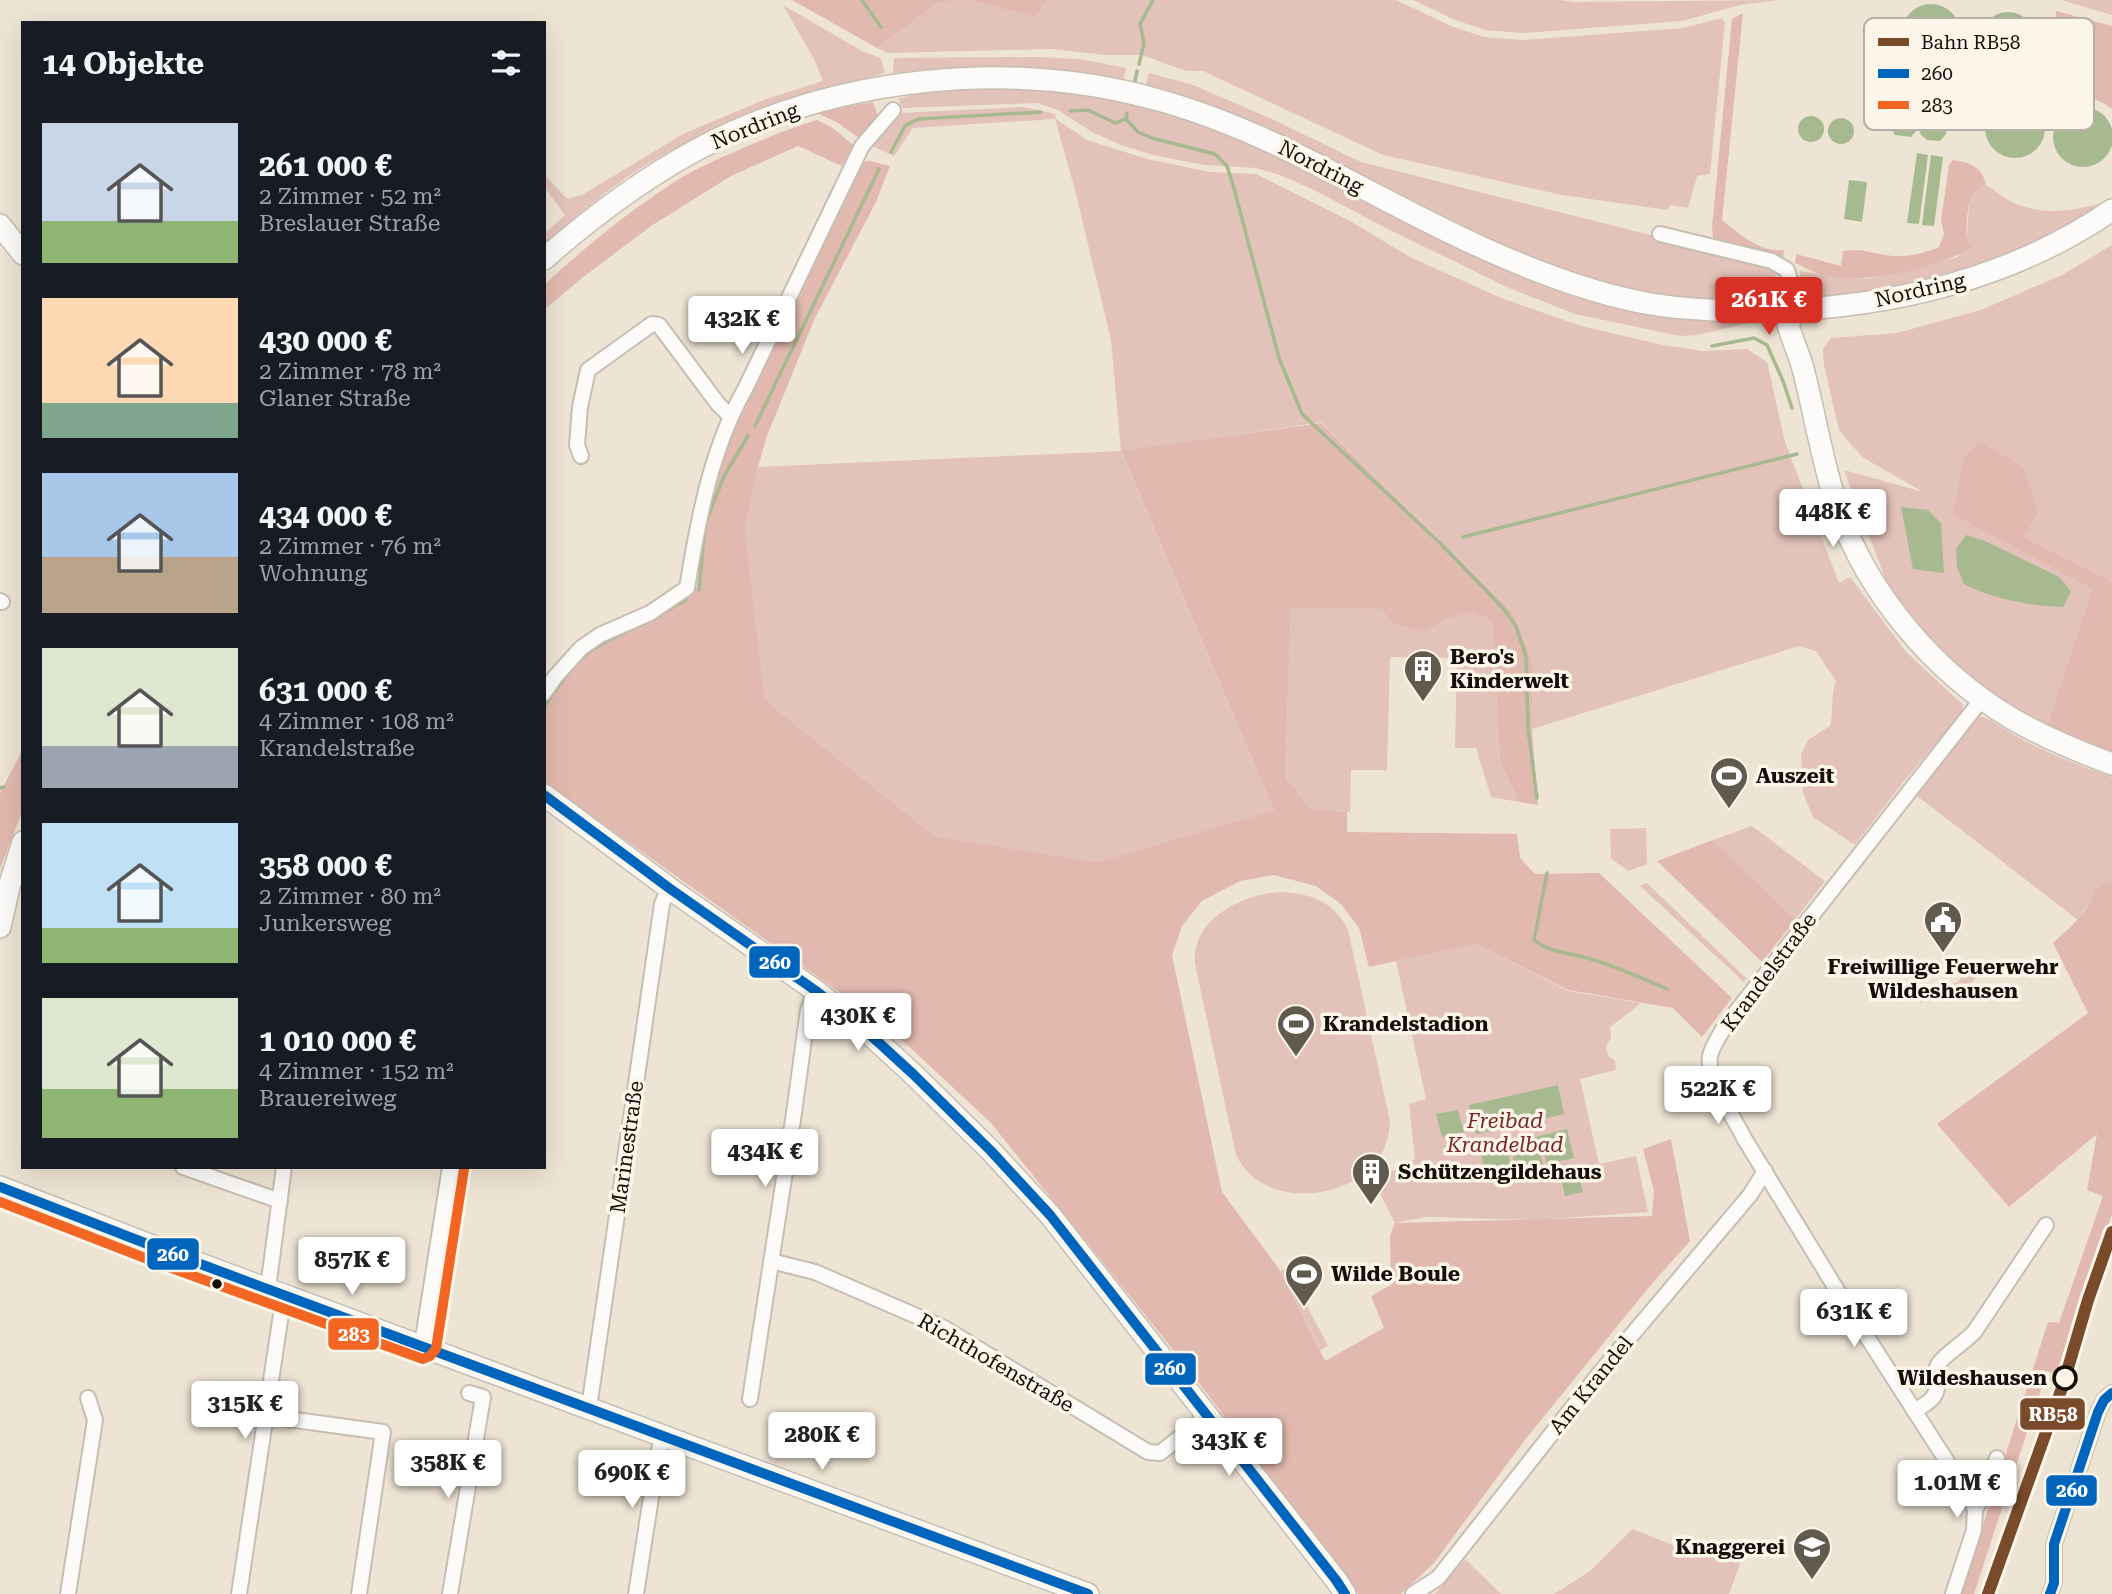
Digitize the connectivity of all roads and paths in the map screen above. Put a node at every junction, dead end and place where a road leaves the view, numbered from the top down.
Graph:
1 (893, 110) dead end
2 (2112, 210) edge
3 (0, 225) edge
4 (1660, 234) dead end
5 (21, 251) edge
6 (546, 257) edge
7 (1794, 310) junction
8 (730, 416) junction
9 (581, 456) dead end
10 (546, 690) edge
11 (1982, 699) junction
12 (2112, 764) edge
13 (546, 797) edge
14 (21, 848) edge
15 (669, 888) junction
16 (0, 927) edge
17 (816, 991) junction
18 (189, 1169) edge
19 (284, 1169) edge
20 (450, 1169) edge
21 (1765, 1171) junction
22 (0, 1188) edge
23 (280, 1201) junction
24 (2046, 1225) dead end
25 (771, 1261) junction
26 (276, 1291) junction
27 (422, 1345) junction
28 (469, 1393) dead end
29 (2112, 1393) edge
30 (88, 1398) dead end
31 (750, 1399) dead end
32 (589, 1408) junction
33 (1914, 1410) junction
34 (266, 1416) junction
35 (1208, 1416) junction
36 (664, 1436) junction
37 (1997, 1458) dead end
38 (1975, 1509) junction
39 (1067, 1590) edge
40 (68, 1594) edge
41 (239, 1594) edge
42 (359, 1594) edge
43 (450, 1594) edge
44 (636, 1594) edge
45 (1088, 1594) edge
46 (1345, 1594) edge
47 (1413, 1594) edge
48 (1953, 1594) edge
49 (2050, 1594) edge

1 - 8 street
2 - 7 street, Nordring
3 - 5 street
4 - 7 street
6 - 7 street, Nordring
7 - 11 street
8 - 9 street
8 - 10 street
11 - 12 street
11 - 21 street, Krandelstraße
13 - 15 street
14 - 16 street
15 - 17 street
15 - 32 street, Marinestraße
17 - 25 street
17 - 35 street
18 - 23 street
19 - 23 street
20 - 27 street
21 - 33 street, Krandelstraße
21 - 47 street, Am Krandel
22 - 26 street
23 - 26 street
24 - 33 street
25 - 31 street
25 - 35 street, Richthofenstraße
26 - 27 street
26 - 34 street
27 - 32 street
28 - 43 street
29 - 49 street
30 - 40 street
32 - 36 street
33 - 38 street, Krandelstraße
34 - 41 street
34 - 42 street
35 - 46 street
36 - 39 street
36 - 44 street
37 - 38 street
38 - 48 street
39 - 45 street

